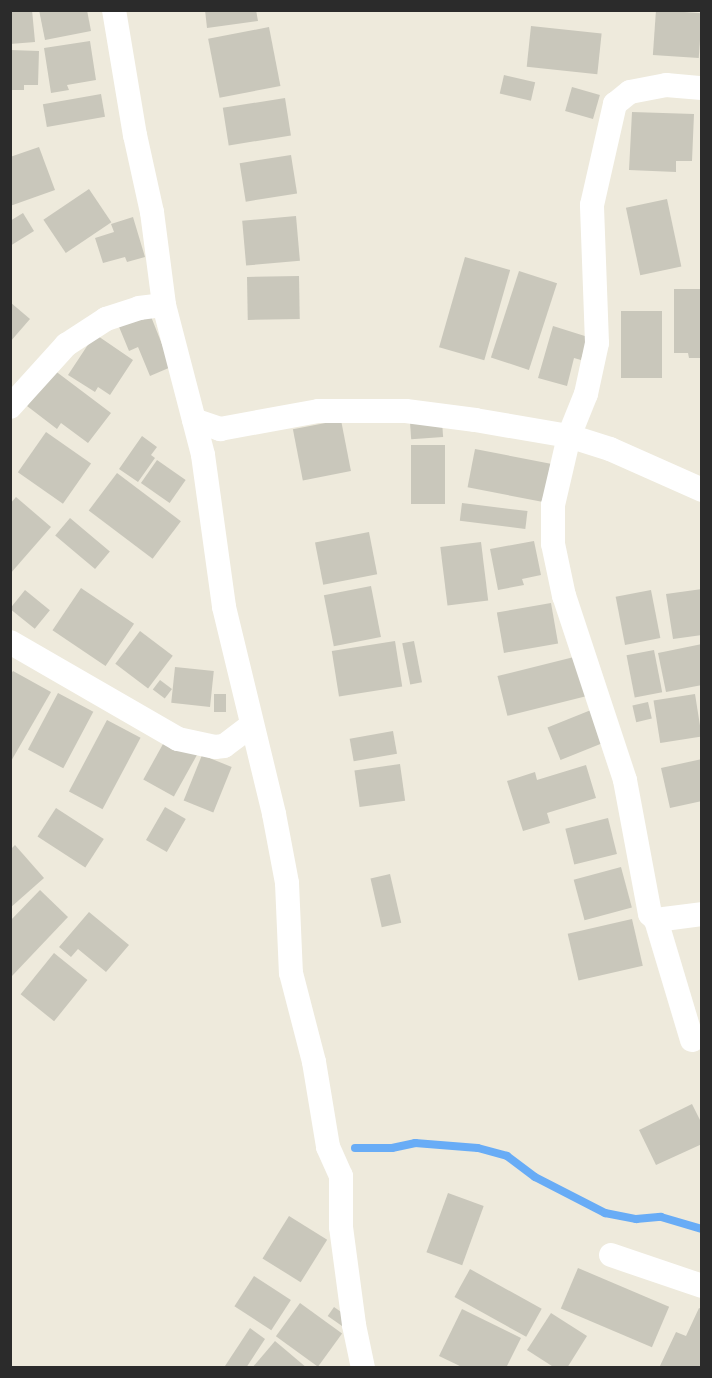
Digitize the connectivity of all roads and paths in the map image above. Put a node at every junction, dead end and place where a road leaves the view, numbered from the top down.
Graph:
1 (114, 10) edge
2 (702, 88) edge
3 (164, 305) junction
4 (10, 407) edge
5 (194, 420) junction
6 (220, 429) junction
7 (569, 436) junction
8 (203, 455) junction
9 (702, 490) edge
10 (10, 642) edge
11 (252, 724) junction
12 (702, 914) edge
13 (656, 920) junction
14 (692, 1040) dead end
15 (611, 1255) dead end
16 (702, 1286) edge
17 (363, 1368) edge

1 - 3 street
2 - 7 street
3 - 4 street
3 - 5 street
5 - 6 street
5 - 8 street
6 - 7 street
6 - 8 street
7 - 9 street
7 - 13 street
8 - 11 street
10 - 11 street
11 - 17 street
12 - 13 street
13 - 14 street
15 - 16 street

